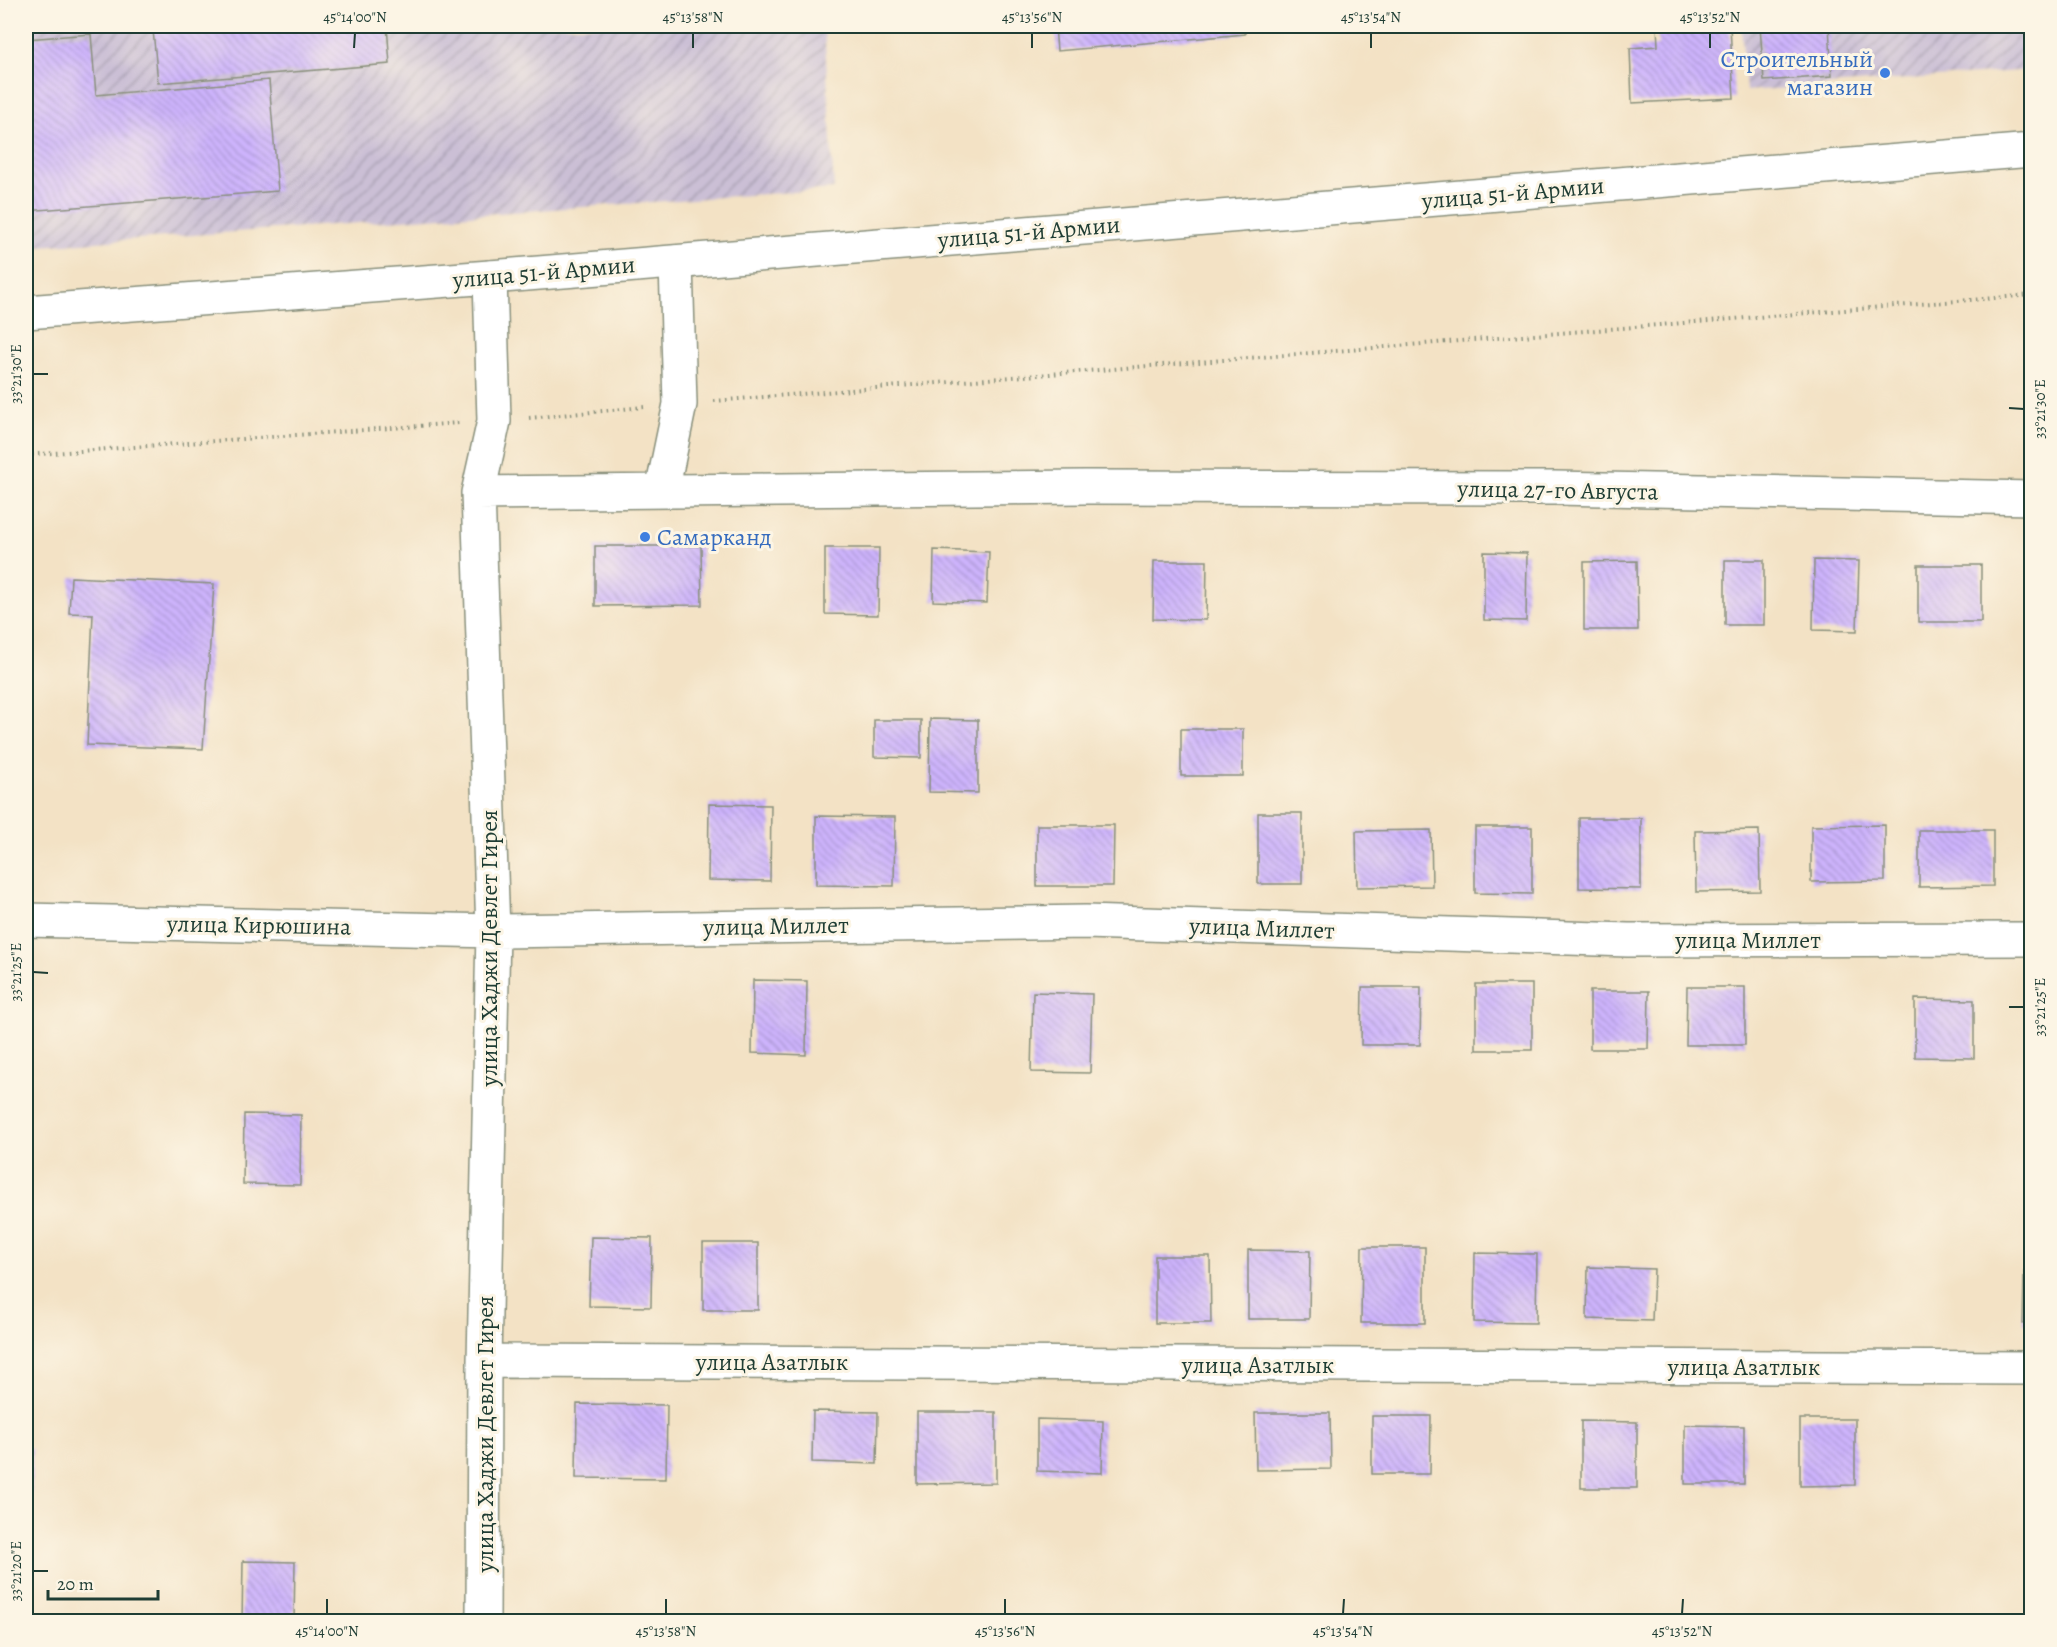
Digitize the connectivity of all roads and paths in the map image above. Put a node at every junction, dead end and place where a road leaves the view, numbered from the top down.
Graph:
1 (2031, 150) edge
2 (676, 262) junction
3 (490, 277) junction
4 (2031, 295) edge
5 (26, 312) edge
6 (680, 404) junction
7 (494, 421) junction
8 (26, 455) edge
9 (662, 491) junction
10 (478, 492) junction
11 (2031, 498) edge
12 (26, 920) edge
13 (493, 931) junction
14 (2031, 939) edge
15 (484, 1361) junction
16 (2031, 1368) edge
17 (483, 1622) edge

1 - 2 street, улица 51-й Армии
2 - 3 street, улица 51-й Армии
2 - 6 street
3 - 5 street, улица 51-й Армии
3 - 7 street, улица Хаджи Девлет Гирея
4 - 6 path
6 - 7 path
6 - 9 street
7 - 8 path
7 - 10 street, улица Хаджи Девлет Гирея
9 - 10 street, улица 27-го Августа
9 - 11 street, улица 27-го Августа
10 - 13 street, улица Хаджи Девлет Гирея
12 - 13 street, улица Кирюшина
13 - 14 street, улица Миллет
13 - 15 street, улица Хаджи Девлет Гирея
15 - 16 street, улица Азатлык
15 - 17 street, улица Хаджи Девлет Гирея

